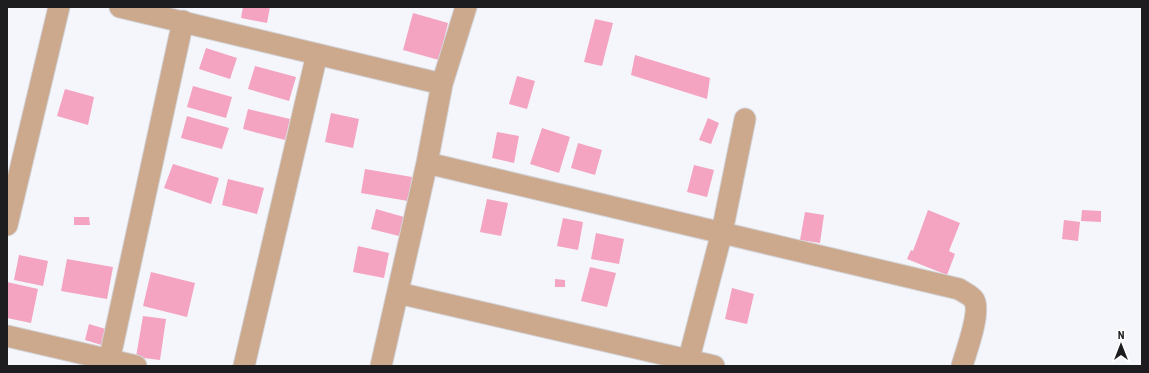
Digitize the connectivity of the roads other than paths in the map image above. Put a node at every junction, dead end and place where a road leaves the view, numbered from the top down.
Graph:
1 (59, 7) edge
2 (120, 7) edge
3 (466, 7) edge
4 (184, 21) junction
5 (317, 54) junction
6 (442, 84) junction
7 (745, 119) dead end
8 (427, 163) junction
9 (7, 225) edge
10 (722, 232) junction
11 (398, 292) junction
12 (7, 336) edge
13 (109, 363) edge
14 (687, 363) edge
15 (136, 366) edge
16 (244, 366) edge
17 (381, 366) edge
18 (714, 366) edge
19 (962, 366) edge

1 - 9 street
2 - 4 street
3 - 6 street
4 - 5 street
4 - 13 street
5 - 6 street
5 - 16 street
6 - 8 street
7 - 10 street
8 - 10 street
8 - 11 street
10 - 14 street
10 - 19 street
11 - 14 street
11 - 17 street
12 - 13 street
13 - 15 street
14 - 18 street

